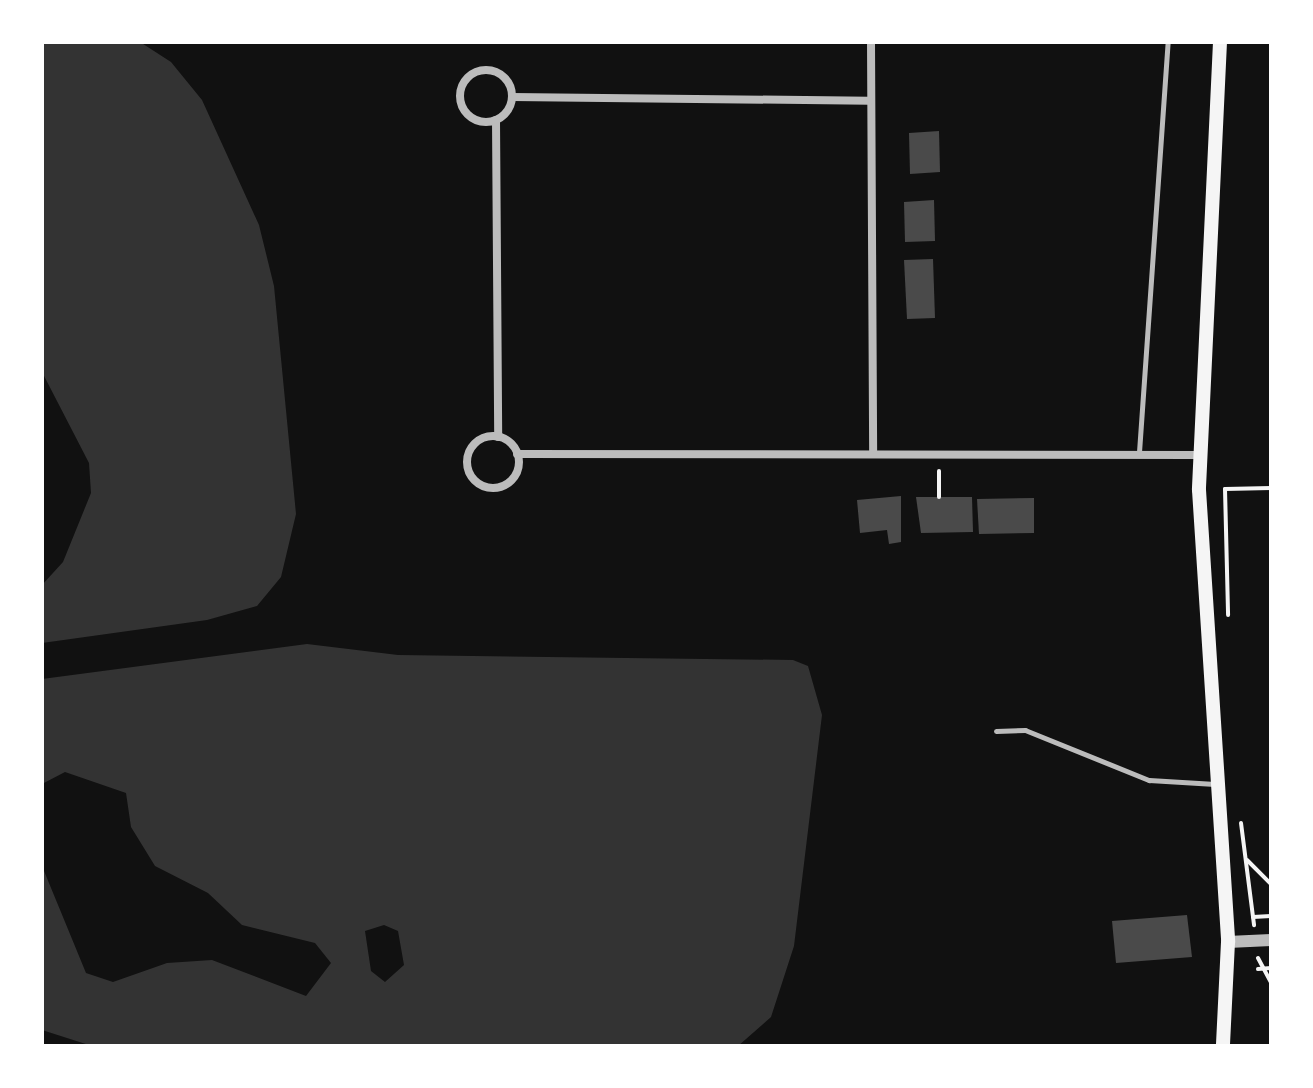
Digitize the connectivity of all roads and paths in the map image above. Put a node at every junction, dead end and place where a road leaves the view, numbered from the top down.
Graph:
1 (871, 42) edge
2 (1168, 42) edge
3 (1220, 42) edge
4 (512, 97) junction
5 (869, 101) junction
6 (496, 120) junction
7 (498, 437) junction
8 (873, 452) junction
9 (939, 452) junction
10 (1139, 452) junction
11 (517, 454) junction
12 (1199, 455) junction
13 (1271, 488) edge
14 (1225, 489) junction
15 (1199, 490) junction
16 (939, 497) dead end
17 (1229, 632) dead end
18 (996, 731) dead end
19 (1216, 784) junction
20 (1240, 816) dead end
21 (1245, 858) junction
22 (1271, 884) edge
23 (1271, 916) edge
24 (1253, 917) junction
25 (1227, 919) junction
26 (1271, 940) edge
27 (1256, 941) junction
28 (1228, 942) junction
29 (1271, 968) edge
30 (1258, 969) junction
31 (1271, 982) edge
32 (1223, 1046) edge

1 - 5 street
2 - 10 lane
3 - 12 main road
4 - 5 street
4 - 6 street
4 - 6 street
5 - 8 street
6 - 7 street
7 - 11 street
7 - 11 street
8 - 9 street
8 - 11 street
9 - 10 street
9 - 16 path
10 - 12 street
12 - 15 main road
13 - 14 path
14 - 15 path
14 - 17 path
15 - 19 main road
18 - 19 lane
19 - 25 main road
20 - 21 path
21 - 22 path
21 - 24 path
23 - 24 path
24 - 25 path
24 - 27 path
25 - 28 main road
26 - 27 street
27 - 28 street
27 - 30 path
28 - 32 main road
29 - 30 path
30 - 31 path

